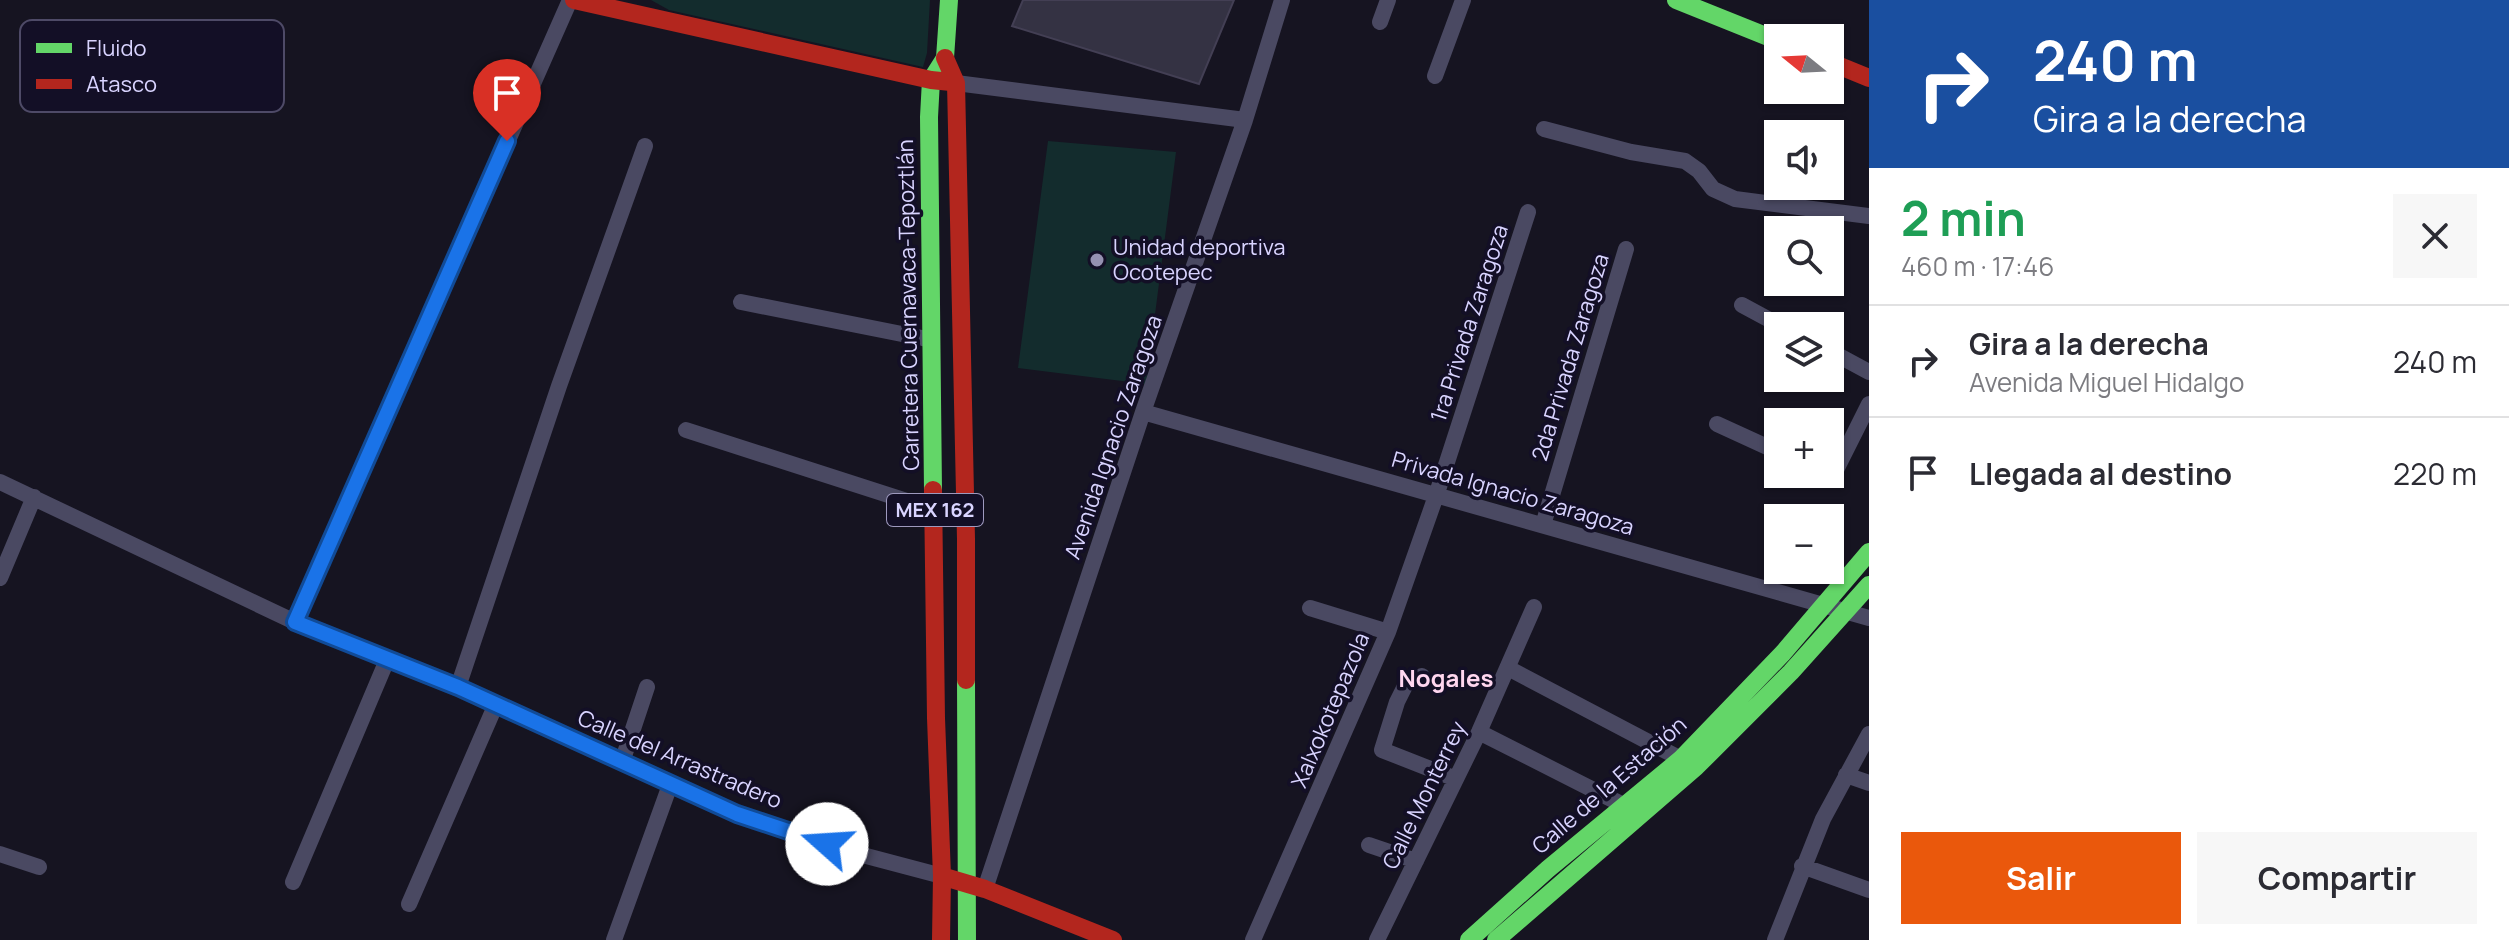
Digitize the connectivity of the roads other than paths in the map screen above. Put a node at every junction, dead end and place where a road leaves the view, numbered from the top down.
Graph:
1 (572, 0) edge
2 (949, 0) edge
3 (1282, 0) edge
4 (1388, 0) edge
5 (1463, 0) edge
6 (1676, 0) edge
7 (1380, 22) dead end
8 (1764, 35) edge
9 (945, 58) junction
10 (1844, 68) edge
11 (1435, 76) dead end
12 (1869, 78) edge
13 (931, 80) junction
14 (956, 83) junction
15 (1245, 120) junction
16 (1544, 129) dead end
17 (645, 146) dead end
18 (1528, 212) dead end
19 (1869, 216) edge
20 (1626, 249) dead end
21 (741, 302) dead end
22 (1742, 305) dead end
23 (1764, 317) edge
24 (932, 340) junction
25 (1844, 359) edge
26 (1869, 372) edge
27 (1869, 404) edge
28 (1143, 412) junction
29 (1717, 424) dead end
30 (686, 430) dead end
31 (1764, 446) edge
32 (1844, 454) edge
33 (0, 482) edge
34 (1437, 493) junction
35 (34, 497) junction
36 (935, 510) junction
37 (1543, 525) junction
38 (1869, 552) edge
39 (0, 578) edge
40 (1869, 585) edge
41 (1826, 605) junction
42 (1534, 607) dead end
43 (1310, 608) dead end
44 (1846, 612) junction
45 (1869, 618) edge
46 (295, 622) junction
47 (1388, 632) junction
48 (387, 660) junction
49 (1508, 668) junction
50 (1422, 676) dead end
51 (458, 687) junction
52 (647, 687) dead end
53 (496, 704) junction
54 (1479, 732) junction
55 (1869, 734) edge
56 (1681, 759) junction
57 (622, 762) junction
58 (1846, 775) junction
59 (1456, 779) junction
60 (1869, 783) edge
61 (670, 785) junction
62 (1625, 806) junction
63 (1643, 815) junction
64 (1369, 845) dead end
65 (0, 854) edge
66 (1416, 861) junction
67 (1802, 866) junction
68 (39, 867) dead end
69 (942, 876) junction
70 (293, 882) dead end
71 (977, 886) junction
72 (1869, 890) edge
73 (409, 904) dead end
74 (614, 940) edge
75 (941, 940) edge
76 (967, 940) edge
77 (1113, 940) edge
78 (1253, 940) edge
79 (1377, 940) edge
80 (1469, 940) edge
81 (1496, 940) edge
82 (1775, 940) edge

1 - 13 main road
1 - 46 street
2 - 9 main road, MEX 162
3 - 15 street, Avenida Ignacio Zaragoza
4 - 7 street
5 - 11 street
6 - 8 main road
9 - 13 main road, MEX 162
9 - 14 main road, MEX 162
10 - 12 main road
13 - 14 main road
13 - 24 main road, Carretera Cuernavaca-Tepoztlán / MEX 162
14 - 15 street
14 - 71 main road, MEX 162
15 - 28 street, Avenida Ignacio Zaragoza
16 - 19 street
17 - 51 street
18 - 34 street, 1ra Privada Zaragoza
20 - 37 street, 2da Privada Zaragoza
21 - 24 street
22 - 23 street
24 - 36 main road, Carretera Cuernavaca-Tepoztlán / MEX 162
25 - 26 street
27 - 32 street
28 - 34 street, Privada Ignacio Zaragoza
28 - 71 street, Avenida Ignacio Zaragoza
29 - 31 street
30 - 36 street
33 - 35 street, Calle del Arrastradero
34 - 37 street, Privada Ignacio Zaragoza
34 - 47 street, Xalxokotepazola
35 - 39 street
35 - 46 street, Calle del Arrastradero
36 - 69 main road, Carretera Cuernavaca-Tepoztlán / MEX 162
37 - 41 street, Privada Ignacio Zaragoza
38 - 41 main road, Calle de la Estación
40 - 44 main road, Calle de la Estación
41 - 44 street, Privada Ignacio Zaragoza
41 - 56 main road, Calle de la Estación
42 - 49 street, Calle Monterrey
43 - 47 street
44 - 45 street, Privada Ignacio Zaragoza
44 - 63 main road, Calle de la Estación
46 - 48 street, Calle del Arrastradero
47 - 78 street, Xalxokotepazola
48 - 51 street, Calle del Arrastradero
48 - 70 street
49 - 54 street, Calle Monterrey
49 - 56 street
50 - 59 street
51 - 53 street, Calle del Arrastradero
52 - 57 street
53 - 57 street, Calle del Arrastradero
53 - 73 street
54 - 59 street, Calle Monterrey
54 - 62 street
55 - 58 street
56 - 62 main road, Calle de la Estación
57 - 61 street, Calle del Arrastradero
58 - 60 street
58 - 67 street
59 - 66 street, Calle Monterrey
61 - 69 street, Calle del Arrastradero
61 - 74 street
62 - 63 street
62 - 80 main road, Calle de la Estación
63 - 81 main road, Calle de la Estación
64 - 66 street
65 - 68 street
66 - 79 street, Calle Monterrey
67 - 72 street
67 - 82 street
69 - 71 main road, Calle del Arrastradero
69 - 75 main road, Carretera Cuernavaca-Tepoztlán / MEX 162
71 - 76 main road, MEX 162
71 - 77 main road, Calle del Arrastradero

